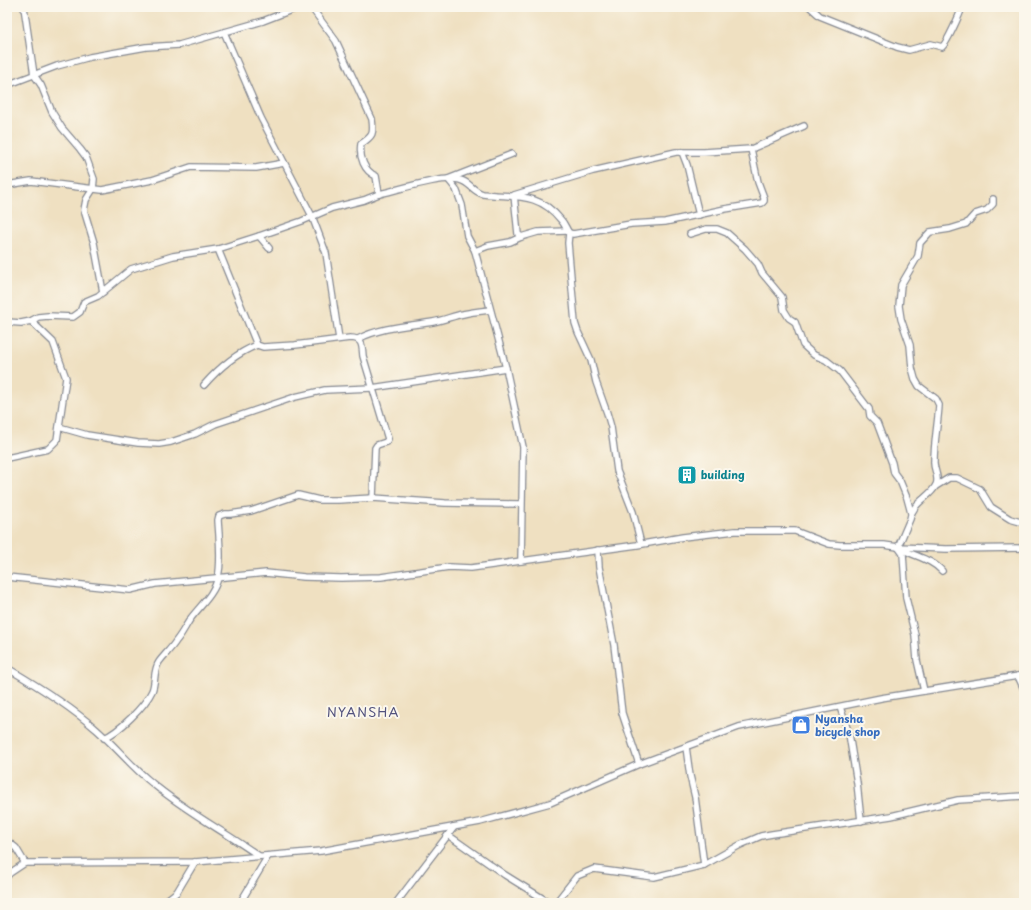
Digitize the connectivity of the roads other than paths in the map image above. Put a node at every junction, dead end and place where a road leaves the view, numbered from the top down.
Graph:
1 (24, 7) edge
2 (298, 7) edge
3 (311, 7) edge
4 (810, 7) edge
5 (962, 7) edge
6 (224, 32) junction
7 (34, 75) junction
8 (7, 85) edge
9 (804, 126) dead end
10 (751, 149) junction
11 (682, 152) junction
12 (512, 154) dead end
13 (284, 163) junction
14 (448, 179) junction
15 (7, 185) edge
16 (93, 189) junction
17 (379, 194) junction
18 (514, 196) junction
19 (993, 199) dead end
20 (699, 215) junction
21 (312, 216) junction
22 (568, 232) junction
23 (690, 234) dead end
24 (259, 236) junction
25 (521, 237) junction
26 (269, 248) dead end
27 (218, 249) junction
28 (475, 251) junction
29 (103, 292) junction
30 (490, 310) junction
31 (31, 321) junction
32 (7, 322) edge
33 (339, 339) junction
34 (358, 339) junction
35 (257, 345) junction
36 (506, 368) junction
37 (204, 385) dead end
38 (372, 388) junction
39 (59, 426) junction
40 (7, 458) edge
41 (936, 486) junction
42 (373, 498) junction
43 (521, 504) junction
44 (911, 514) junction
45 (1024, 523) edge
46 (641, 544) junction
47 (898, 547) junction
48 (1024, 548) edge
49 (598, 550) junction
50 (521, 561) junction
51 (942, 571) dead end
52 (7, 577) edge
53 (218, 578) junction
54 (7, 668) edge
55 (1021, 676) edge
56 (1024, 689) edge
57 (924, 692) junction
58 (840, 707) junction
59 (104, 738) junction
60 (686, 747) junction
61 (639, 764) junction
62 (1024, 796) edge
63 (861, 821) junction
64 (454, 827) junction
65 (448, 835) junction
66 (7, 841) edge
67 (260, 856) junction
68 (268, 856) junction
69 (195, 862) junction
70 (25, 863) junction
71 (704, 865) junction
72 (7, 876) edge
73 (163, 903) edge
74 (240, 903) edge
75 (396, 903) edge
76 (551, 903) edge

1 - 7 street
2 - 6 street
3 - 17 street
4 - 5 street
6 - 7 street
6 - 13 street
7 - 8 street
7 - 16 street
9 - 10 street
10 - 11 street
10 - 20 street
11 - 18 street
11 - 20 street
12 - 14 street
13 - 16 street
13 - 21 street
14 - 17 street
14 - 18 street
14 - 28 street
15 - 16 street
16 - 29 street
17 - 21 street
18 - 22 street
18 - 25 street
19 - 41 street
20 - 22 street
21 - 24 street
21 - 33 street
22 - 25 street
22 - 46 street
23 - 44 street
24 - 26 street
24 - 27 street
25 - 28 street
27 - 29 street
27 - 35 street
28 - 30 street
29 - 31 street
30 - 34 street
30 - 36 street
31 - 32 street
31 - 39 street
33 - 34 street
33 - 35 street
34 - 38 street
35 - 37 street
36 - 38 street
36 - 43 street
38 - 39 street
38 - 42 street
39 - 40 street
41 - 44 street
41 - 45 street
42 - 43 street
42 - 53 street
43 - 50 street
44 - 47 street
46 - 47 street
46 - 49 street
47 - 48 street
47 - 51 street
47 - 57 street
49 - 50 street
49 - 61 street
50 - 53 street
52 - 53 street
53 - 59 street
54 - 59 street
55 - 56 street
55 - 57 street
57 - 58 street
58 - 60 street
58 - 63 street
59 - 67 street
60 - 61 street
60 - 71 street
61 - 64 street
62 - 63 street
63 - 71 street
64 - 65 street
64 - 68 street
65 - 75 street
65 - 76 street
66 - 70 street
67 - 68 street
67 - 69 street
68 - 74 street
69 - 70 street
69 - 73 street
70 - 72 street
71 - 76 street

